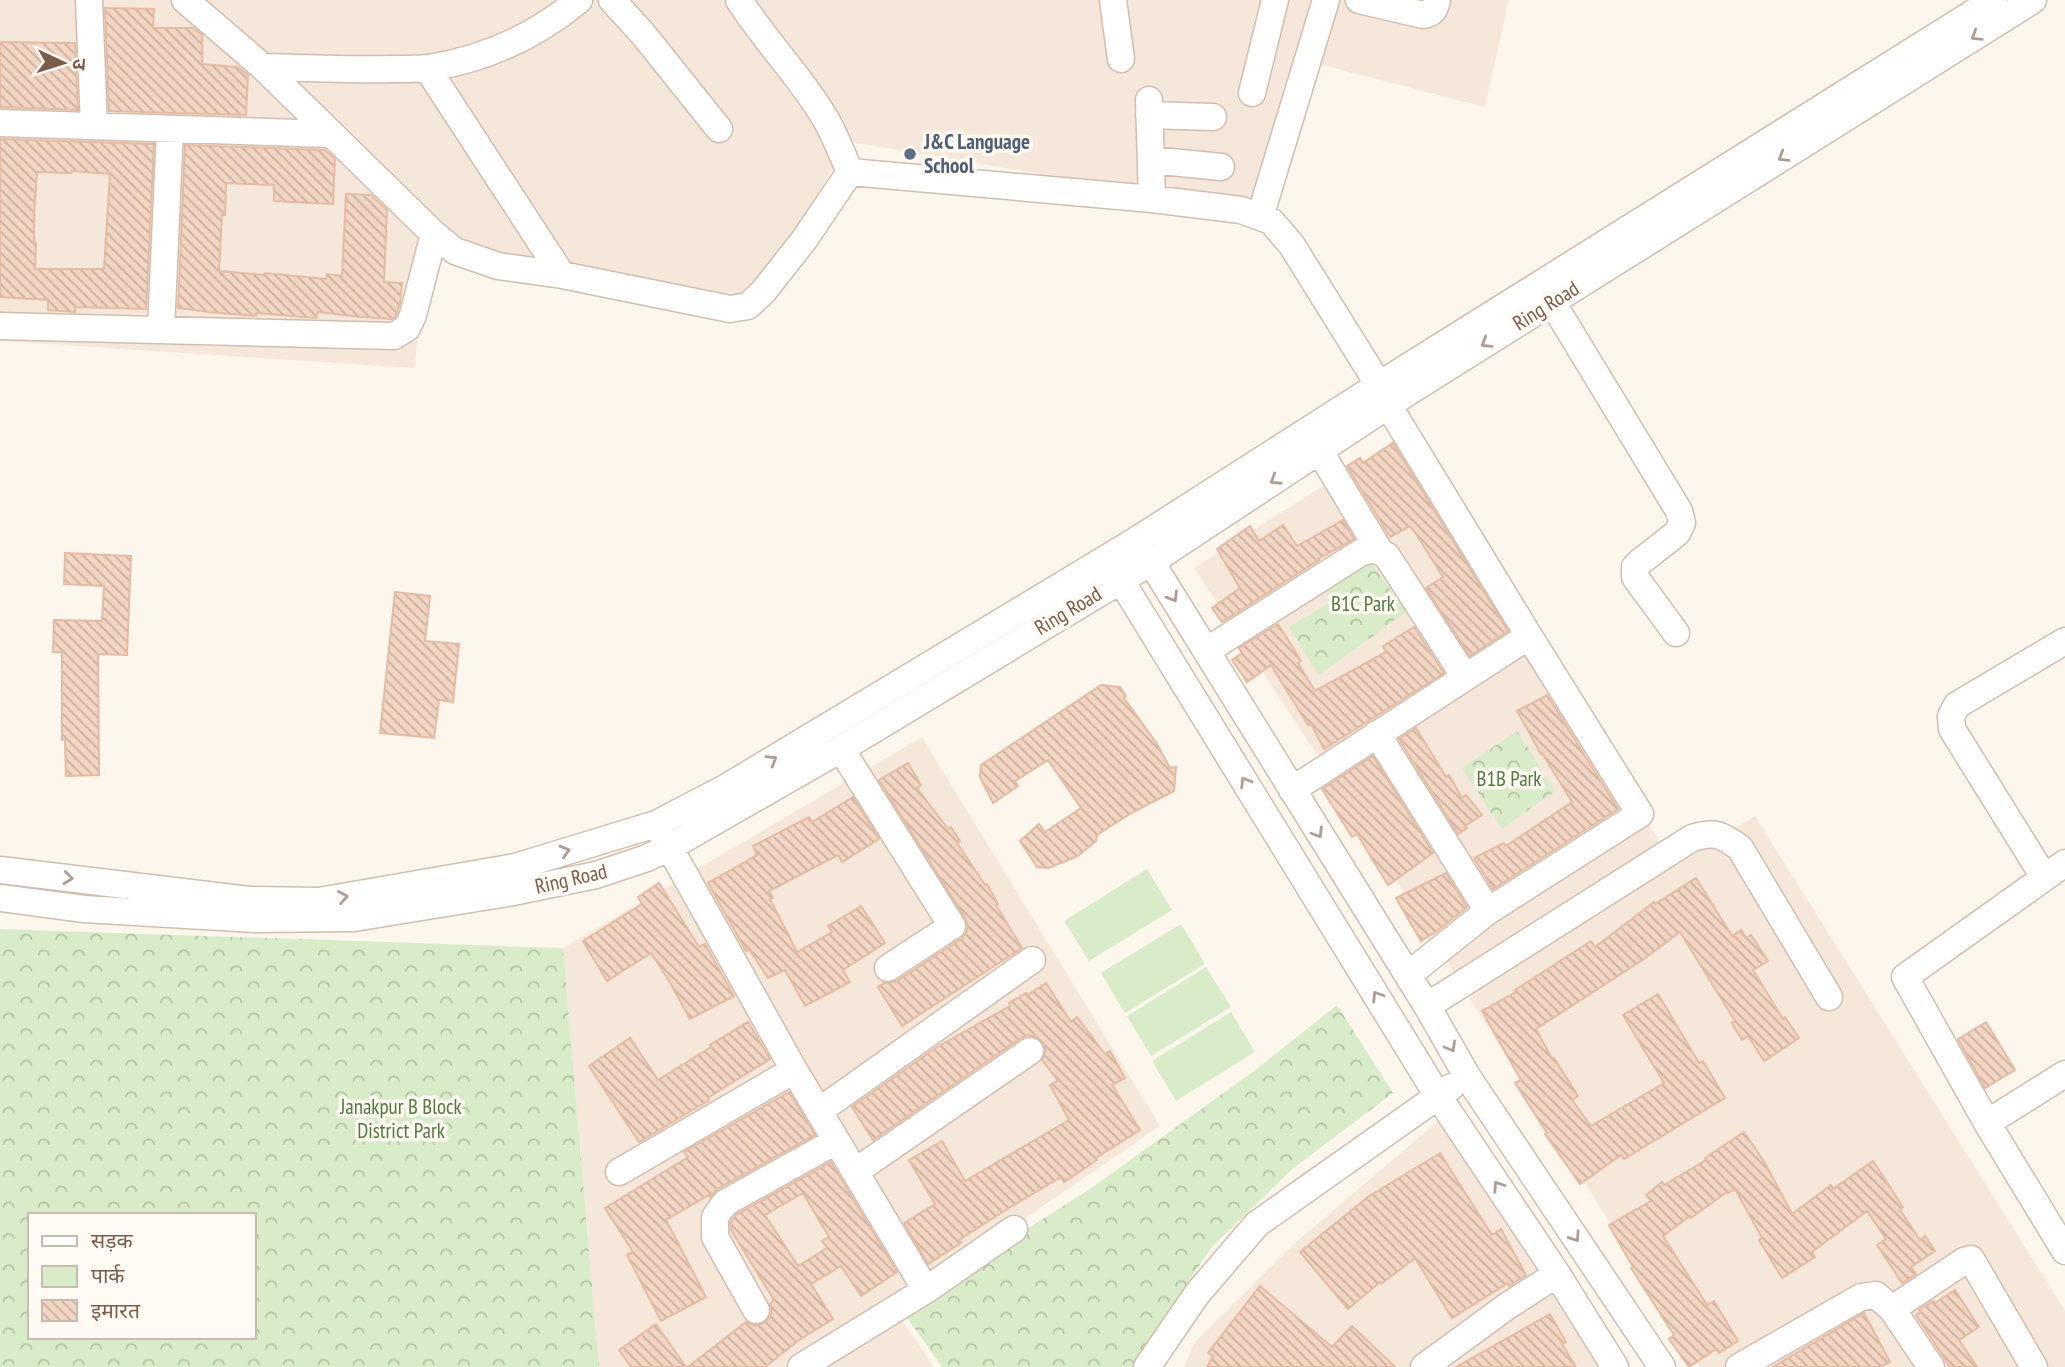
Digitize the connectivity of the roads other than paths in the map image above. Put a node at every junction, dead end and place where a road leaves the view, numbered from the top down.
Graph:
1 (89, 0) edge
2 (185, 0) edge
3 (579, 0) edge
4 (612, 0) edge
5 (739, 0) edge
6 (1113, 0) edge
7 (1275, 0) edge
8 (1326, 0) edge
9 (1359, 0) edge
10 (1437, 0) edge
11 (1994, 0) edge
12 (2034, 0) edge
13 (1121, 59) dead end
14 (263, 67) junction
15 (426, 68) junction
16 (1252, 93) dead end
17 (1213, 117) dead end
18 (0, 122) edge
19 (94, 126) junction
20 (170, 129) junction
21 (719, 129) dead end
22 (330, 134) junction
23 (1151, 160) junction
24 (1221, 167) dead end
25 (850, 172) junction
26 (1152, 199) junction
27 (1260, 217) junction
28 (434, 234) junction
29 (562, 275) junction
30 (1552, 302) junction
31 (0, 326) edge
32 (161, 330) junction
33 (1390, 403) junction
34 (1319, 450) junction
35 (1379, 550) junction
36 (1142, 552) junction
37 (1111, 570) junction
38 (1676, 633) dead end
39 (1529, 636) junction
40 (2065, 641) edge
41 (1206, 651) junction
42 (1465, 677) junction
43 (1377, 734) junction
44 (841, 750) junction
45 (1292, 790) junction
46 (656, 824) junction
47 (670, 847) junction
48 (0, 870) edge
49 (2054, 870) edge
50 (0, 898) edge
51 (250, 910) junction
52 (1488, 911) junction
53 (1032, 960) dead end
54 (888, 968) dead end
55 (1408, 975) junction
56 (1829, 997) dead end
57 (1427, 1006) junction
58 (1030, 1051) dead end
59 (794, 1070) junction
60 (2065, 1074) edge
61 (1467, 1076) junction
62 (1438, 1096) junction
63 (819, 1111) junction
64 (1987, 1123) junction
65 (836, 1141) junction
66 (856, 1171) junction
67 (619, 1172) dead end
68 (1014, 1229) dead end
69 (2065, 1251) edge
70 (1557, 1274) junction
71 (926, 1290) junction
72 (1892, 1309) junction
73 (756, 1310) dead end
74 (827, 1359) edge
75 (801, 1367) edge
76 (1147, 1367) edge
77 (1424, 1367) edge
78 (1615, 1367) edge
79 (1662, 1367) edge
80 (1739, 1367) edge
81 (1931, 1367) edge
82 (2034, 1367) edge

1 - 19 street
2 - 14 street
3 - 15 street
4 - 21 street
5 - 25 street
6 - 13 street
7 - 16 street
8 - 27 street
9 - 10 street
11 - 33 street, Ring Road
12 -> 30 street, Ring Road
14 - 15 street
14 - 22 street
15 - 29 street
17 - 23 street
18 - 19 street
19 - 20 street
20 - 22 street
20 - 32 street
22 - 28 street
23 - 24 street
23 - 26 street
25 - 26 street
25 - 29 street
26 - 27 street
27 - 33 street
28 - 29 street
28 - 32 street
30 -> 33 street, Ring Road
30 - 38 street
31 - 32 street
33 - 34 street, Ring Road
33 - 36 street, Ring Road
33 - 39 street
34 - 35 street
34 -> 36 street, Ring Road
35 - 41 street
35 - 42 street
36 - 37 street, Ring Road
36 -> 41 street
37 - 44 street, Ring Road
46 -> 37 street, Ring Road
62 -> 37 street
39 - 42 street
39 - 52 street
40 - 49 street
41 - 45 street
42 - 43 street
43 - 45 street
43 - 52 street
44 - 47 street, Ring Road
44 - 54 street
45 -> 55 street
46 - 47 street
51 -> 46 street, Ring Road
47 - 51 street, Ring Road
47 - 59 street
48 -> 51 street, Ring Road
49 - 64 street
50 - 51 street, Ring Road
52 - 55 street
53 - 63 street
55 - 57 street
56 - 57 street
57 -> 61 street
58 - 66 street
59 - 63 street
59 - 67 street
60 - 64 street
61 - 62 street
61 -> 79 street
70 -> 62 street
62 - 76 street
63 - 65 street
64 - 69 street
65 - 66 street
65 - 73 street
66 - 71 street
68 - 71 street
70 - 77 street
70 - 78 street
71 - 74 street
72 - 80 street
72 - 81 street
72 - 82 street
74 - 75 street

